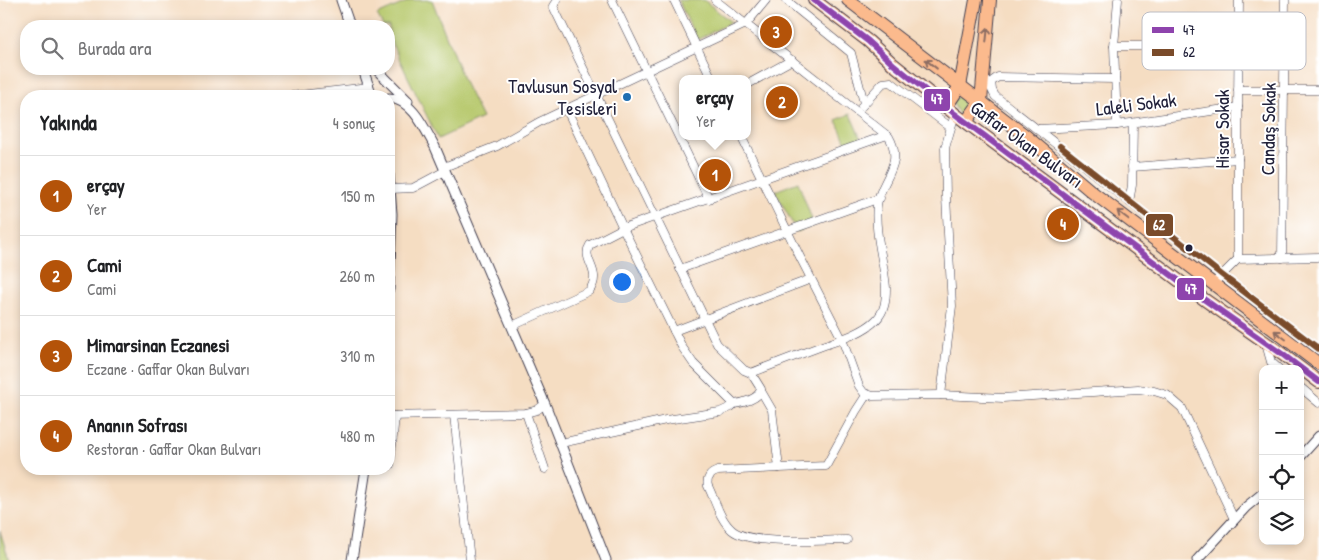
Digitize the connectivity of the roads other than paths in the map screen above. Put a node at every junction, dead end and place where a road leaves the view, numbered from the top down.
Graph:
1 (341, 0) edge
2 (557, 0) edge
3 (612, 0) edge
4 (674, 0) edge
5 (714, 0) edge
6 (766, 0) edge
7 (786, 0) edge
8 (814, 0) edge
9 (848, 0) edge
10 (976, 0) edge
11 (990, 0) edge
12 (1118, 0) edge
13 (348, 20) edge
14 (746, 24) junction
15 (1114, 46) junction
16 (1142, 46) edge
17 (697, 47) junction
18 (792, 60) junction
19 (1238, 70) edge
20 (1285, 70) edge
21 (647, 71) junction
22 (365, 75) edge
23 (382, 75) edge
24 (710, 75) edge
25 (1115, 80) junction
26 (389, 82) junction
27 (751, 82) edge
28 (960, 86) junction
29 (371, 90) edge
30 (373, 90) edge
31 (388, 90) edge
32 (1238, 90) junction
33 (1285, 90) junction
34 (1319, 90) edge
35 (595, 96) junction
36 (395, 99) edge
37 (981, 101) junction
38 (864, 103) junction
39 (1238, 107) junction
40 (567, 110) junction
41 (950, 110) junction
42 (858, 112) junction
43 (414, 113) junction
44 (966, 122) junction
45 (1133, 122) junction
46 (1117, 125) junction
47 (950, 127) junction
48 (1038, 129) junction
49 (888, 135) junction
50 (679, 137) edge
51 (680, 140) edge
52 (743, 140) edge
53 (1238, 159) junction
54 (1132, 167) junction
55 (444, 169) junction
56 (762, 180) junction
57 (395, 189) edge
58 (880, 198) junction
59 (709, 199) junction
60 (1129, 202) junction
61 (654, 218) junction
62 (623, 228) junction
63 (787, 231) junction
64 (1238, 258) junction
65 (1282, 258) junction
66 (1319, 258) edge
67 (680, 269) junction
68 (811, 280) junction
69 (1217, 280) junction
70 (705, 320) junction
71 (512, 326) junction
72 (674, 331) junction
73 (842, 338) junction
74 (1266, 342) junction
75 (1319, 349) edge
76 (1319, 364) edge
77 (1274, 365) edge
78 (751, 373) junction
79 (1319, 382) edge
80 (1304, 390) edge
81 (761, 391) junction
82 (867, 394) junction
83 (941, 395) junction
84 (1319, 403) edge
85 (546, 404) junction
86 (734, 404) junction
87 (526, 413) junction
88 (454, 415) junction
89 (395, 416) edge
90 (1317, 441) edge
91 (561, 442) junction
92 (1302, 455) edge
93 (779, 468) junction
94 (545, 470) dead end
95 (365, 475) edge
96 (1259, 496) edge
97 (1234, 519) junction
98 (846, 540) dead end
99 (352, 560) edge
100 (470, 560) edge
101 (606, 560) edge
102 (1197, 560) edge

1 - 13 street
2 - 35 street
3 - 21 street
4 - 17 street
5 - 14 street
6 - 14 street
7 - 38 street
8 - 41 highway, Gaffar Okan Bulvarı
28 -> 9 highway, Gaffar Okan Bulvarı
10 - 28 highway
37 -> 11 highway
12 - 15 street
14 - 17 street
14 - 18 street
15 - 16 street
15 - 25 street
17 - 21 street
17 - 24 street
18 - 27 street
18 - 42 street
19 - 32 street, Hisar Sokak
20 - 33 street, Candaş Sokak
21 - 35 street
21 - 50 street
22 - 29 street
23 - 26 street
25 - 46 street
25 - 48 street
26 - 30 street
26 - 31 street
26 - 43 street
28 - 37 highway, Gaffar Okan Bulvarı
28 - 41 highway
32 - 33 street
32 - 39 street, Hisar Sokak
33 - 34 street
33 - 65 street, Candaş Sokak
35 - 40 street
35 - 61 street
36 - 43 street
37 - 44 highway
69 -> 37 highway, Gaffar Okan Bulvarı
38 - 42 street
38 - 47 street
39 - 45 street, Laleli Sokak
39 - 53 street, Hisar Sokak
40 - 55 street
40 - 62 street
41 - 44 highway, Gaffar Okan Bulvarı
41 - 47 street
42 - 49 street
43 - 55 street
44 - 74 highway, Gaffar Okan Bulvarı
45 - 46 street, Laleli Sokak
45 - 54 street
46 - 48 street, Laleli Sokak
47 - 83 street
48 - 60 street
49 - 56 street
49 - 58 street
51 - 59 street
52 - 56 street
53 - 54 street
53 - 64 street, Hisar Sokak
54 - 60 street
55 - 57 street
55 - 71 street
56 - 59 street
56 - 63 street
58 - 63 street
58 - 73 street
59 - 61 street
60 - 69 street
61 - 62 street
61 - 67 street
62 - 71 street
62 - 72 street
63 - 67 street
63 - 68 street
64 - 65 street
64 - 69 street
65 - 66 street
67 - 70 street
68 - 70 street
68 - 73 street
69 - 75 street
76 -> 69 highway, Gaffar Okan Bulvarı
70 - 72 street
70 - 78 street
71 - 85 street
72 - 86 street
73 - 78 street
73 - 82 street
74 - 77 street
74 - 79 highway, Gaffar Okan Bulvarı
78 - 81 street
80 - 84 street
81 - 86 street
81 - 93 street
82 - 83 street
82 - 93 street
83 - 97 street
85 - 87 street
85 - 91 street
86 - 91 street
87 - 88 street
87 - 94 street
88 - 89 street
88 - 100 street
90 - 92 street
91 - 101 street
93 - 98 street
95 - 99 street
96 - 97 street
97 - 102 street

